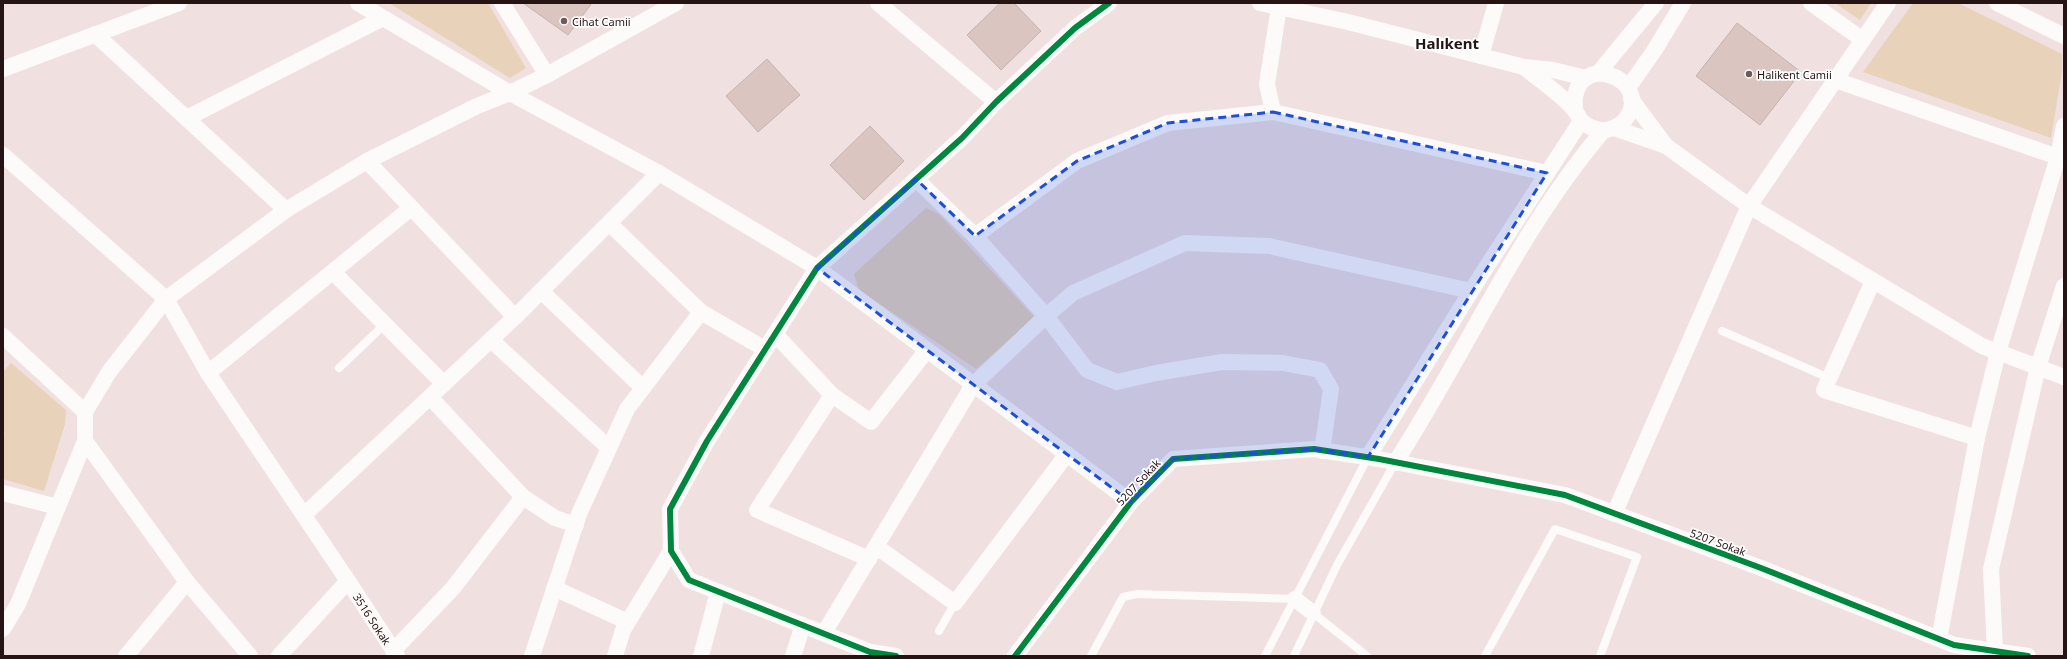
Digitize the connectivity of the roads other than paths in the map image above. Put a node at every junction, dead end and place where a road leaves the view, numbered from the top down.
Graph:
1 (179, 3) edge
2 (358, 3) edge
3 (502, 3) edge
4 (878, 3) edge
5 (1109, 3) edge
6 (1260, 3) edge
7 (1496, 3) edge
8 (1656, 3) edge
9 (1683, 3) edge
10 (1810, 3) edge
11 (1888, 3) edge
12 (1997, 3) edge
13 (666, 5) edge
14 (1278, 7) junction
15 (383, 18) junction
16 (95, 34) junction
17 (2064, 36) edge
18 (1863, 40) junction
19 (1481, 56) junction
20 (1524, 67) junction
21 (3, 69) edge
22 (547, 75) junction
23 (1593, 75) junction
24 (1835, 80) junction
25 (510, 94) junction
26 (1630, 94) junction
27 (996, 102) junction
28 (1273, 112) junction
29 (1578, 116) junction
30 (186, 118) junction
31 (2064, 126) edge
32 (1608, 129) junction
33 (1666, 146) junction
34 (3, 155) edge
35 (2058, 157) junction
36 (367, 161) junction
37 (659, 173) junction
38 (1547, 173) junction
39 (916, 179) junction
40 (1748, 206) junction
41 (411, 208) junction
42 (286, 210) junction
43 (610, 223) junction
44 (975, 236) junction
45 (817, 268) junction
46 (333, 272) junction
47 (1873, 281) junction
48 (2064, 286) edge
49 (541, 291) junction
50 (1471, 291) junction
51 (166, 299) junction
52 (700, 312) junction
53 (1046, 316) junction
54 (515, 317) junction
55 (385, 324) junction
56 (1722, 331) dead end
57 (775, 334) junction
58 (3, 336) edge
59 (491, 340) junction
60 (765, 349) junction
61 (926, 350) junction
62 (1998, 352) junction
63 (2038, 367) junction
64 (339, 368) dead end
65 (208, 373) junction
66 (2064, 377) edge
67 (1829, 378) junction
68 (444, 384) junction
69 (973, 385) junction
70 (643, 388) junction
71 (832, 395) junction
72 (430, 397) junction
73 (85, 412) junction
74 (1977, 438) junction
75 (85, 441) junction
76 (609, 448) junction
77 (1322, 451) junction
78 (1066, 454) junction
79 (1368, 458) junction
80 (1395, 463) junction
81 (3, 493) edge
82 (522, 497) junction
83 (1131, 502) junction
84 (58, 507) junction
85 (1614, 514) junction
86 (304, 516) junction
87 (576, 525) junction
88 (672, 552) junction
89 (873, 553) junction
90 (348, 581) junction
91 (187, 582) junction
92 (554, 588) junction
93 (718, 592) junction
94 (1294, 599) junction
95 (955, 603) junction
96 (1313, 613) junction
97 (628, 622) junction
98 (803, 625) junction
99 (3, 629) edge
100 (939, 631) dead end
101 (824, 633) junction
102 (1939, 639) junction
103 (1995, 651) junction
104 (395, 653) edge
105 (870, 654) edge
106 (126, 656) edge
107 (250, 656) edge
108 (278, 656) edge
109 (532, 656) edge
110 (615, 656) edge
111 (701, 656) edge
112 (793, 656) edge
113 (896, 656) edge
114 (1015, 656) edge
115 (1091, 656) edge
116 (1265, 656) edge
117 (1294, 656) edge
118 (1367, 656) edge
119 (1485, 656) edge
120 (1600, 656) edge
121 (2028, 656) edge

1 - 16 street
2 - 15 street
3 - 22 street
4 - 27 street
5 - 27 street
6 - 14 street
7 - 19 street
8 - 23 street
9 - 26 street
10 - 18 street
11 - 18 street
12 - 17 street
13 - 22 street
14 - 19 street
14 - 28 street
15 - 25 street
15 - 30 street
16 - 21 street
16 - 30 street
18 - 24 street
19 - 20 street
20 - 23 street
20 - 29 street
22 - 25 street
23 - 26 street
23 - 29 street
24 - 35 street
24 - 40 street
25 - 36 street
25 - 37 street
26 - 32 street
26 - 33 street
27 - 39 street
28 - 38 street
28 - 44 street
29 - 32 street
29 - 38 street
30 - 42 street
31 - 35 street
32 - 33 street
32 - 80 street
33 - 40 street
34 - 51 street, 3516 Sokak
35 - 62 street
36 - 41 street
36 - 42 street
37 - 43 street
37 - 45 street
38 - 50 street
39 - 44 street
39 - 45 street
40 - 47 street
40 - 85 street
41 - 46 street
41 - 54 street
42 - 51 street
43 - 49 street
43 - 52 street
44 - 53 street
45 - 57 street
45 - 61 street
46 - 55 street
46 - 65 street
47 - 62 street
47 - 67 street
48 - 63 street
49 - 54 street
49 - 70 street
50 - 53 street
50 - 79 street
51 - 65 street, 3516 Sokak
51 - 73 street
52 - 60 street
52 - 70 street
53 - 69 street
53 - 77 street
54 - 59 street
55 - 64 lane
55 - 68 street
56 - 67 lane
57 - 60 street
57 - 71 street
58 - 73 street
59 - 68 street
59 - 76 street
60 - 88 street
61 - 69 street
61 - 71 street
62 - 63 street
62 - 74 street
63 - 66 street
63 - 103 street
65 - 86 street, 3516 Sokak
67 - 74 street
68 - 72 street
69 - 78 street
69 - 89 street
70 - 76 street
71 - 89 street
72 - 82 street
72 - 86 street
73 - 75 street
74 - 102 street
75 - 84 street
75 - 91 street
76 - 87 street
77 - 79 street, 5207 Sokak
77 - 83 street, 5207 Sokak
78 - 83 street
78 - 95 street
79 - 80 street, 5207 Sokak
79 - 94 lane
80 - 85 street, 5207 Sokak
80 - 96 lane
81 - 84 street
82 - 87 street
82 - 104 street
83 - 114 street, 5207 Sokak
84 - 99 street
85 - 102 street, 5207 Sokak
86 - 90 street, 3516 Sokak
87 - 92 street
88 - 93 street
88 - 97 street
89 - 95 street
89 - 101 street
90 - 104 street, 3516 Sokak
90 - 108 street
91 - 106 street
91 - 107 street
92 - 97 street
92 - 109 street
93 - 98 street
93 - 111 street
94 - 96 street
94 - 115 lane
94 - 116 lane
95 - 100 lane
96 - 117 lane
96 - 118 lane
97 - 110 street
98 - 101 street
98 - 112 street
101 - 105 street
102 - 103 street, 5207 Sokak
103 - 121 street, 5207 Sokak
105 - 113 street
119 - 120 lane

